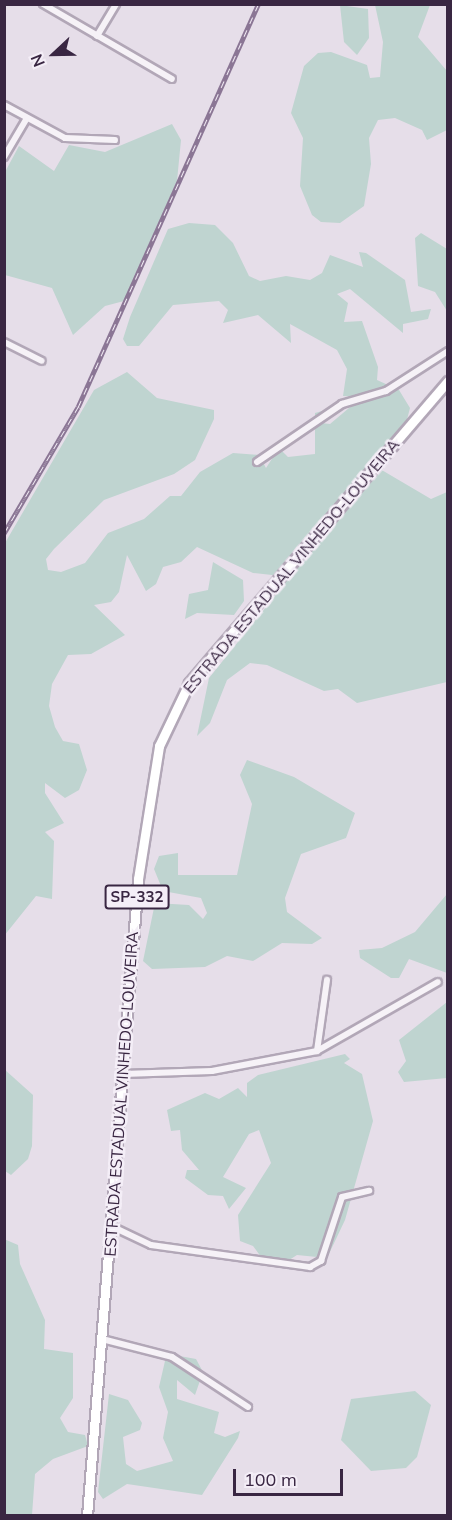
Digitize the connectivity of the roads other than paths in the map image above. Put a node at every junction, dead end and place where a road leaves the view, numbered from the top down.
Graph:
1 (43, 4) edge
2 (116, 4) edge
3 (97, 36) junction
4 (172, 79) dead end
5 (4, 105) edge
6 (27, 118) junction
7 (115, 140) dead end
8 (4, 157) edge
9 (4, 342) edge
10 (447, 351) edge
11 (42, 361) dead end
12 (447, 381) edge
13 (258, 462) dead end
14 (327, 980) dead end
15 (438, 982) dead end
16 (316, 1051) junction
17 (123, 1074) junction
18 (369, 1191) dead end
19 (111, 1226) junction
20 (102, 1339) junction
21 (248, 1407) dead end
22 (87, 1515) edge

1 - 3 street
2 - 3 street
3 - 4 street
5 - 6 street
6 - 7 street
6 - 8 street
9 - 11 street
10 - 13 street
12 - 17 main road, ESTRADA ESTADUAL VINHEDO-LOUVEIRA / SP-332
14 - 16 street
15 - 16 street
16 - 17 street
17 - 19 main road, ESTRADA ESTADUAL VINHEDO-LOUVEIRA / SP-332
18 - 19 street
19 - 20 main road, ESTRADA ESTADUAL VINHEDO-LOUVEIRA / SP-332
20 - 21 street
20 - 22 main road, ESTRADA ESTADUAL VINHEDO-LOUVEIRA / SP-332

